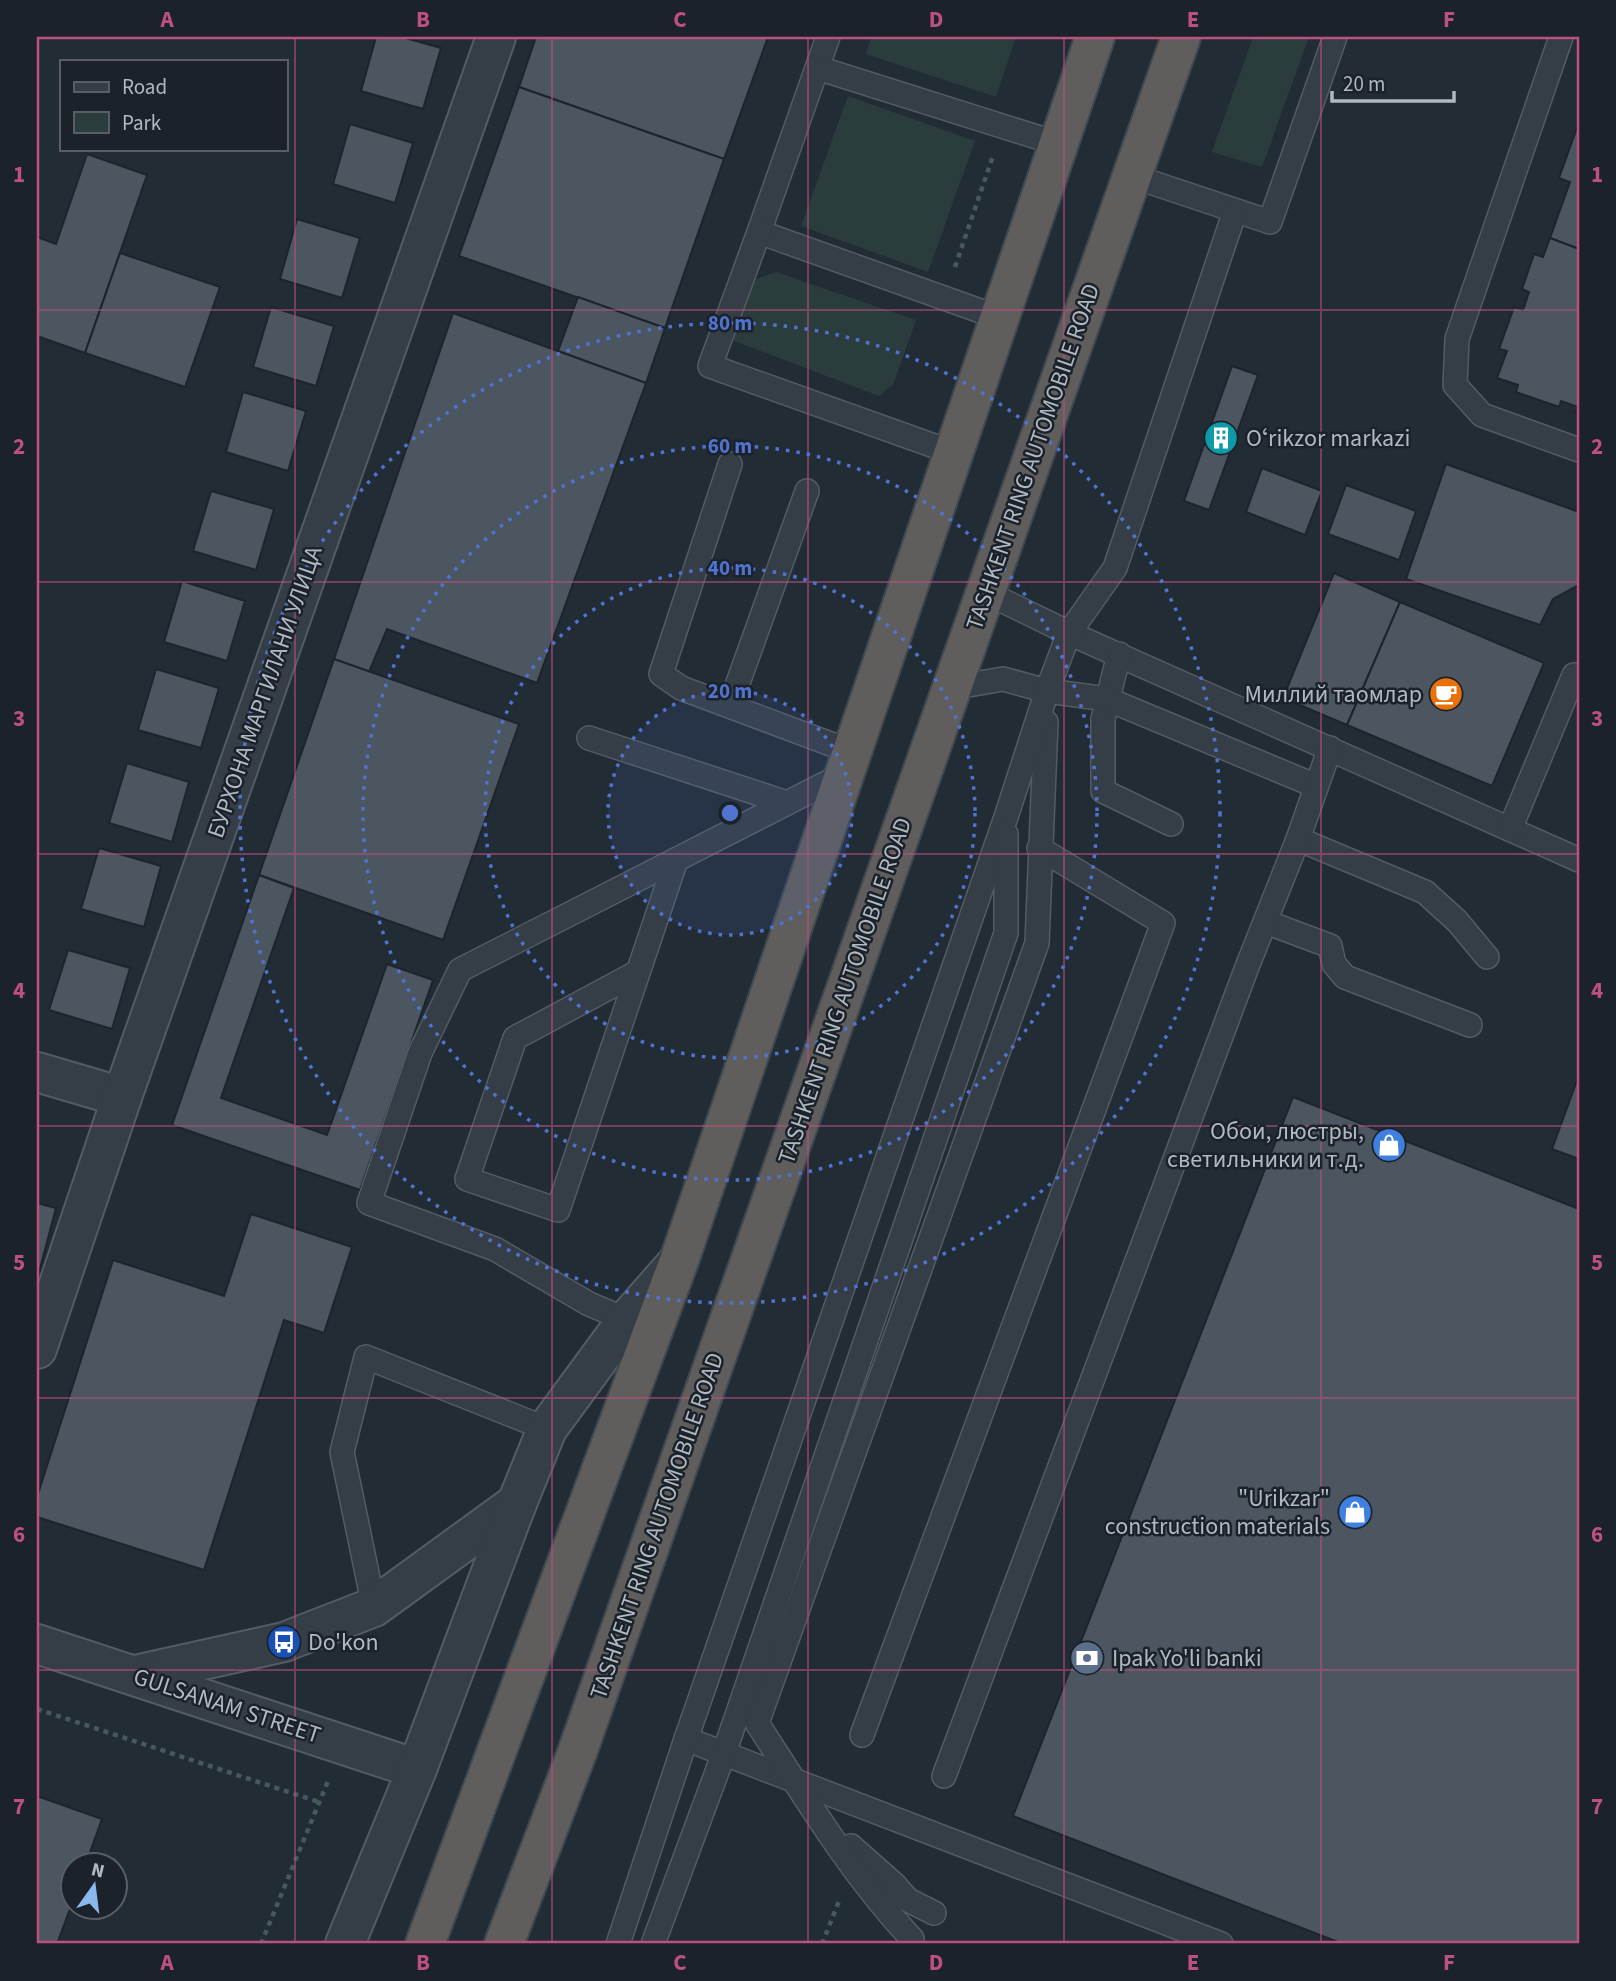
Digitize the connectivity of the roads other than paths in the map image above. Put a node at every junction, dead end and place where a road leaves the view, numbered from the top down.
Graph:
1 (496, 37) edge
2 (828, 37) edge
3 (1181, 37) edge
4 (1335, 37) edge
5 (1561, 37) edge
6 (1086, 44) edge
7 (818, 68) junction
8 (1059, 144) junction
9 (1132, 176) junction
10 (1235, 211) junction
11 (759, 232) junction
12 (1000, 318) junction
13 (1579, 450) edge
14 (954, 453) junction
15 (730, 464) dead end
16 (807, 491) dead end
17 (985, 592) junction
18 (1069, 633) junction
19 (1119, 654) junction
20 (1577, 672) edge
21 (951, 688) junction
22 (1047, 691) junction
23 (1107, 699) junction
24 (730, 705) junction
25 (589, 738) dead end
26 (1330, 748) junction
27 (849, 762) junction
28 (1316, 786) junction
29 (787, 803) junction
30 (1006, 817) junction
31 (1171, 824) dead end
32 (1510, 828) junction
33 (1298, 839) junction
34 (1039, 848) junction
35 (676, 860) junction
36 (1579, 860) edge
37 (1266, 922) junction
38 (1487, 957) dead end
39 (638, 972) junction
40 (1470, 1025) dead end
41 (37, 1072) edge
42 (122, 1097) junction
43 (680, 1258) junction
44 (627, 1320) junction
45 (37, 1349) edge
46 (547, 1429) junction
47 (516, 1503) junction
48 (374, 1607) junction
49 (37, 1644) edge
50 (135, 1675) junction
51 (862, 1735) dead end
52 (686, 1738) junction
53 (724, 1753) junction
54 (417, 1769) junction
55 (944, 1776) dead end
56 (794, 1780) junction
57 (819, 1819) junction
58 (934, 1913) dead end
59 (912, 1938) dead end
60 (345, 1944) edge
61 (425, 1944) edge
62 (504, 1944) edge
63 (618, 1944) edge
64 (653, 1944) edge
65 (1221, 1944) edge

1 - 42 street, БУРХОНА МАРГИЛАНИ УЛИЦА
2 - 7 lane
3 - 9 highway, TASHKENT RING AUTOMOBILE ROAD
4 - 10 lane
5 - 13 lane
6 - 8 highway
7 - 8 lane
7 - 11 lane
8 - 12 highway
9 - 10 lane
9 - 17 highway, TASHKENT RING AUTOMOBILE ROAD
10 - 18 lane
11 - 12 lane
11 - 14 lane
12 - 14 highway
14 - 27 highway
15 - 24 lane
16 - 24 lane
17 - 18 lane
17 - 21 highway, TASHKENT RING AUTOMOBILE ROAD
18 - 19 lane
18 - 22 lane
19 - 23 lane
19 - 26 lane
20 - 32 lane
21 - 22 lane
21 - 62 highway, TASHKENT RING AUTOMOBILE ROAD
22 - 23 lane
22 - 30 lane
22 - 34 lane
23 - 28 lane
23 - 31 lane
24 - 27 lane
25 - 29 lane
26 - 28 lane
26 - 32 lane
27 - 29 lane
27 - 43 highway
28 - 33 lane
29 - 35 lane
30 - 52 lane
30 - 53 lane
32 - 36 lane
33 - 37 lane
33 - 38 lane
34 - 51 lane
34 - 56 lane
35 - 39 lane
35 - 44 lane
37 - 40 lane
37 - 55 lane
39 - 39 lane
41 - 42 street
42 - 45 street, БУРХОНА МАРГИЛАНИ УЛИЦА
43 - 44 street
43 - 61 highway
44 - 46 street
46 - 47 street
46 - 48 lane
47 - 48 street
47 - 54 street
48 - 50 street
49 - 50 street, GULSANAM STREET
50 - 54 street, GULSANAM STREET
52 - 53 lane
52 - 63 lane
53 - 56 lane
53 - 64 lane
54 - 60 street
56 - 57 lane
56 - 65 lane
57 - 58 lane
57 - 59 lane

